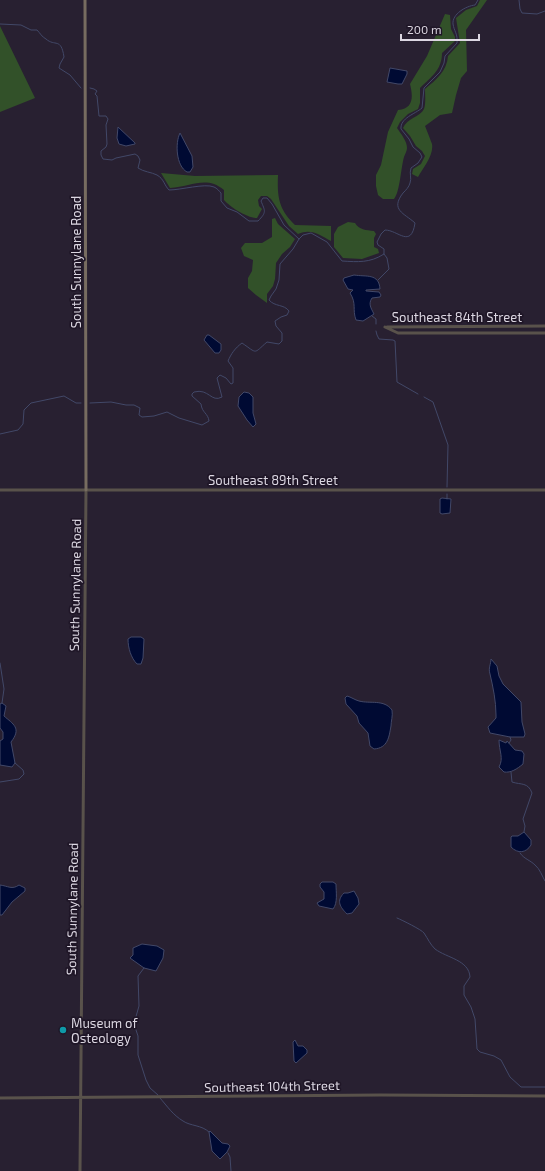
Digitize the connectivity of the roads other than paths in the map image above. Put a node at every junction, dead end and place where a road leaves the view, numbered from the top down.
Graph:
1 (86, 0) edge
2 (545, 326) edge
3 (545, 333) edge
4 (0, 490) edge
5 (86, 490) junction
6 (545, 490) edge
7 (545, 1096) edge
8 (0, 1098) edge
9 (80, 1098) junction
10 (80, 1171) edge

1 - 5 main road, South Sunnylane Road
2 - 3 street, Southeast 84th Street
4 - 5 street, Southeast 89th Street
5 - 6 street, Southeast 89th Street
5 - 9 street, South Sunnylane Road
7 - 9 street, Southeast 104th Street
8 - 9 street, Southeast 104th Street
9 - 10 street, South Sunnylane Road

